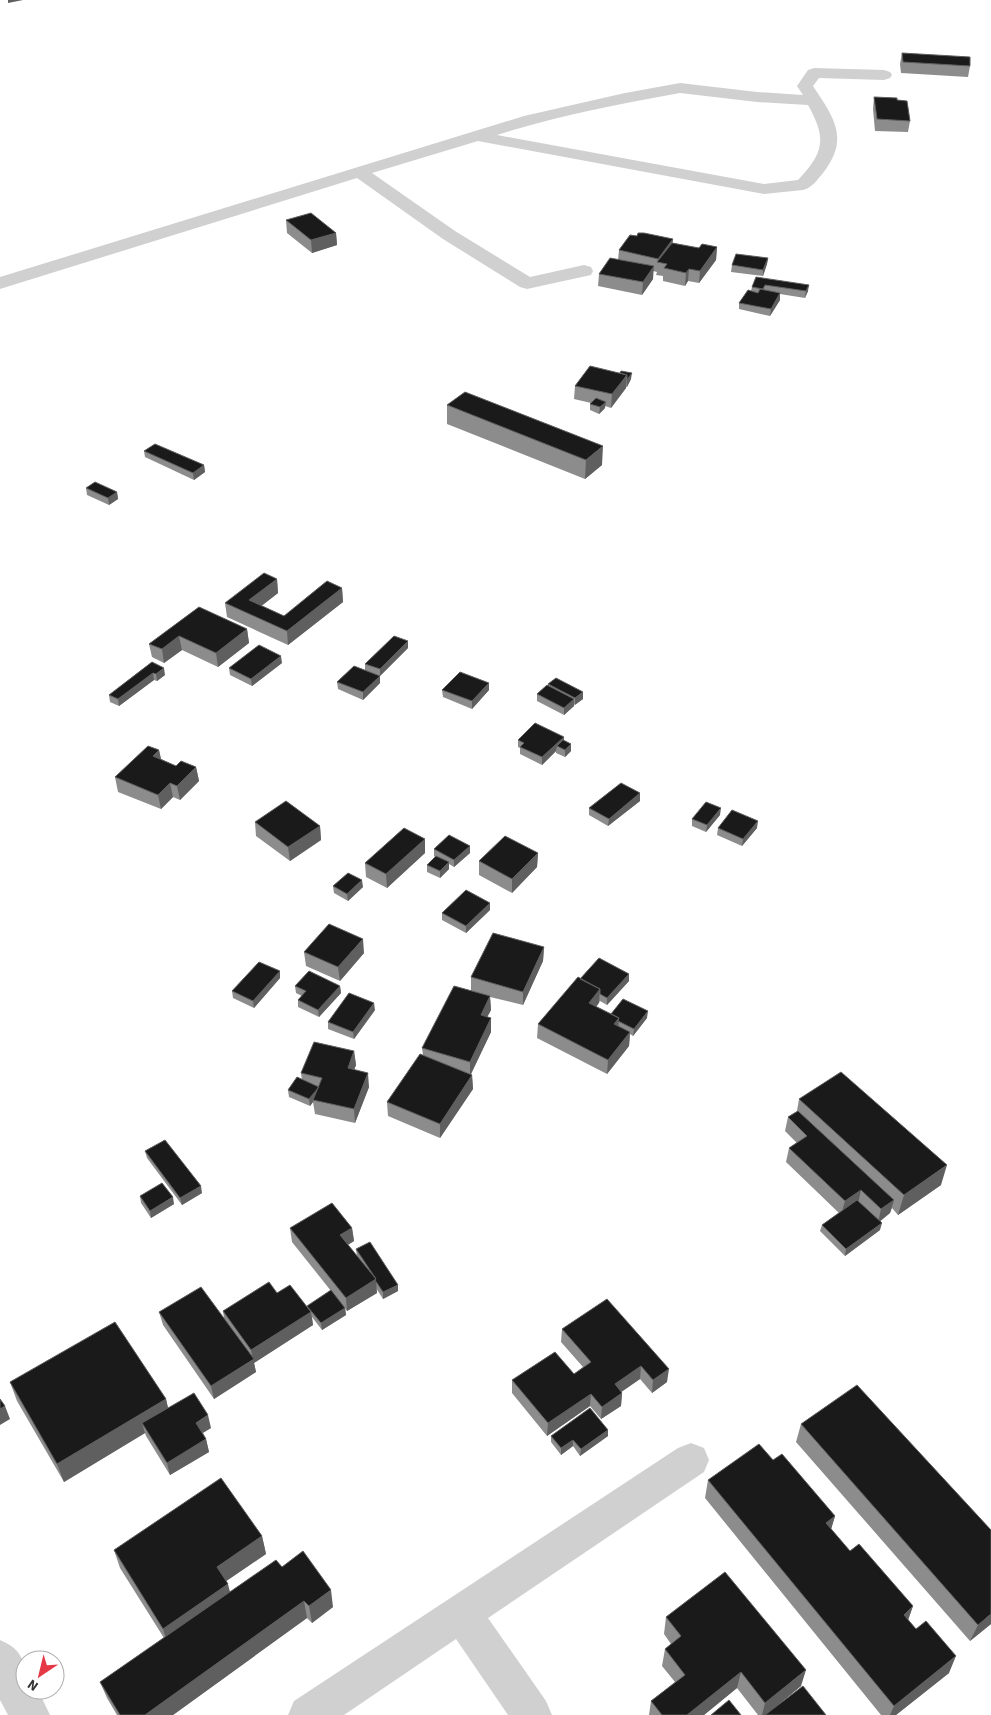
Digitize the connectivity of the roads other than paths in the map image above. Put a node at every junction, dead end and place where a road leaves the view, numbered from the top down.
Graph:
1 (884, 74) dead end
2 (814, 100) junction
3 (476, 136) junction
4 (359, 172) junction
5 (584, 271) dead end
6 (0, 284) edge
7 (691, 1460) dead end
8 (461, 1613) junction
9 (0, 1660) edge
10 (30, 1715) edge
11 (308, 1715) edge
12 (532, 1715) edge

1 - 2 street
2 - 3 street
2 - 3 street
3 - 4 street
4 - 5 street
4 - 6 street
7 - 8 street
8 - 11 street
8 - 12 street
9 - 10 street

